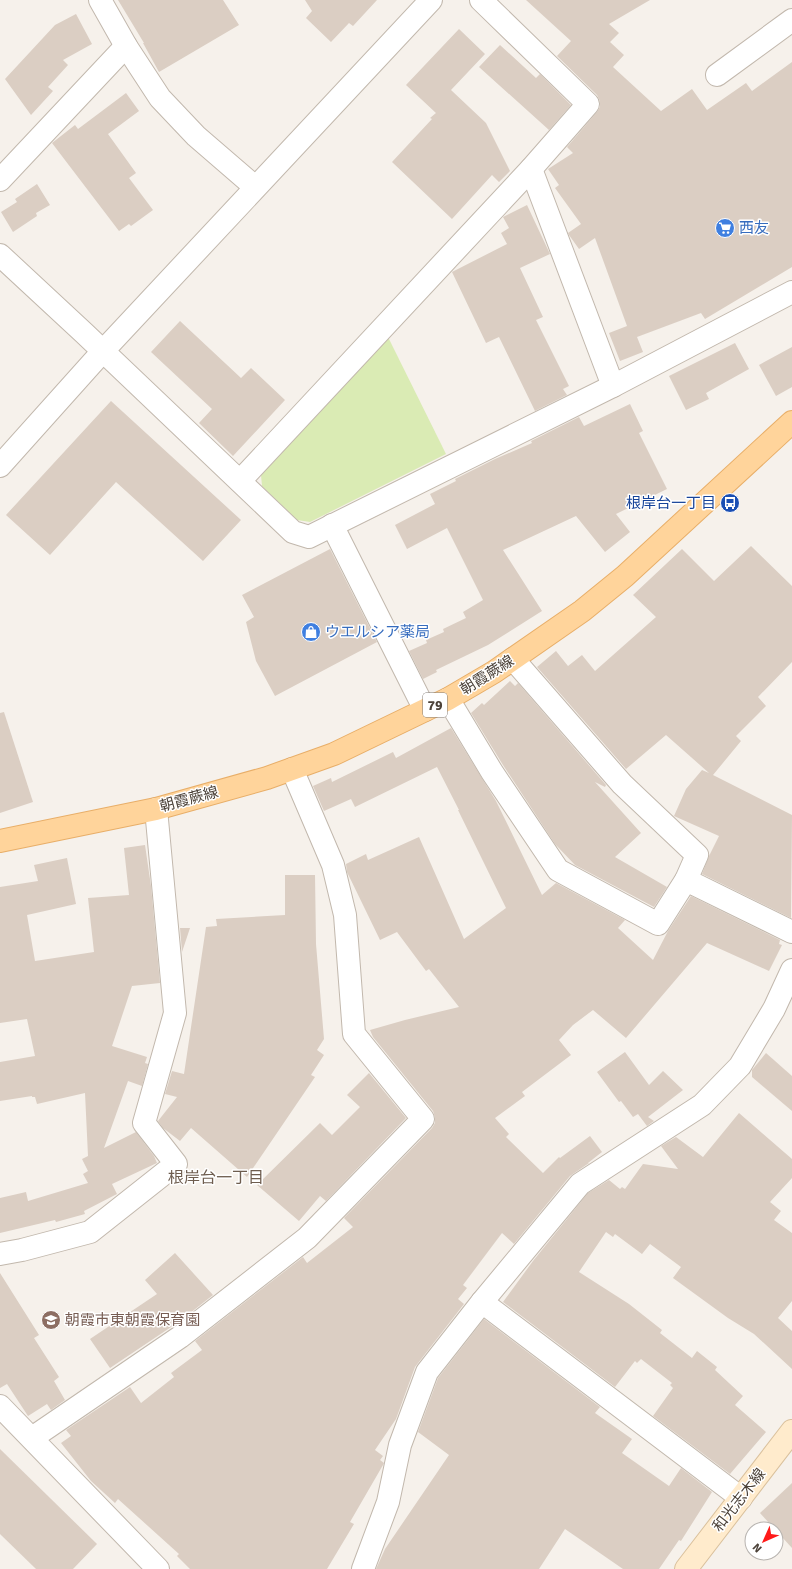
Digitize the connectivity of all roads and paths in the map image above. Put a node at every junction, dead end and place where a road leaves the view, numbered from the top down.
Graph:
1 (100, 0) edge
2 (431, 0) edge
3 (481, 0) edge
4 (792, 20) edge
5 (126, 46) junction
6 (717, 75) dead end
7 (531, 169) junction
8 (0, 180) edge
9 (255, 187) junction
10 (0, 255) edge
11 (792, 292) edge
12 (103, 350) junction
13 (613, 386) junction
14 (792, 422) edge
15 (0, 466) edge
16 (240, 481) junction
17 (332, 525) junction
18 (513, 658) junction
19 (448, 699) junction
20 (425, 710) junction
21 (292, 769) junction
22 (156, 809) junction
23 (0, 841) edge
24 (686, 880) junction
25 (792, 932) edge
26 (792, 970) edge
27 (0, 1254) edge
28 (482, 1302) junction
29 (3, 1415) edge
30 (792, 1431) edge
31 (32, 1438) junction
32 (741, 1498) junction
33 (158, 1569) edge
34 (363, 1569) edge
35 (686, 1569) edge

1 - 5 street
2 - 9 street
3 - 7 street
4 - 6 street
5 - 8 street
5 - 9 street
7 - 13 street
7 - 16 street
9 - 12 street
10 - 12 street
11 - 13 street
12 - 15 street
12 - 16 street
13 - 17 street
14 - 18 main road, 朝霞蕨線 / 79
16 - 17 street
17 - 20 street
18 - 19 main road, 朝霞蕨線 / 79
18 - 24 street
19 - 20 main road, 朝霞蕨線 / 79
19 - 24 street
20 - 21 main road, 朝霞蕨線 / 79
21 - 22 main road, 朝霞蕨線 / 79
21 - 31 street
22 - 23 main road, 朝霞蕨線 / 79
22 - 27 street
24 - 25 street
26 - 28 street
28 - 32 street
28 - 34 street
29 - 31 street
30 - 32 main road, 和光志木線
31 - 33 street
32 - 35 main road, 和光志木線

